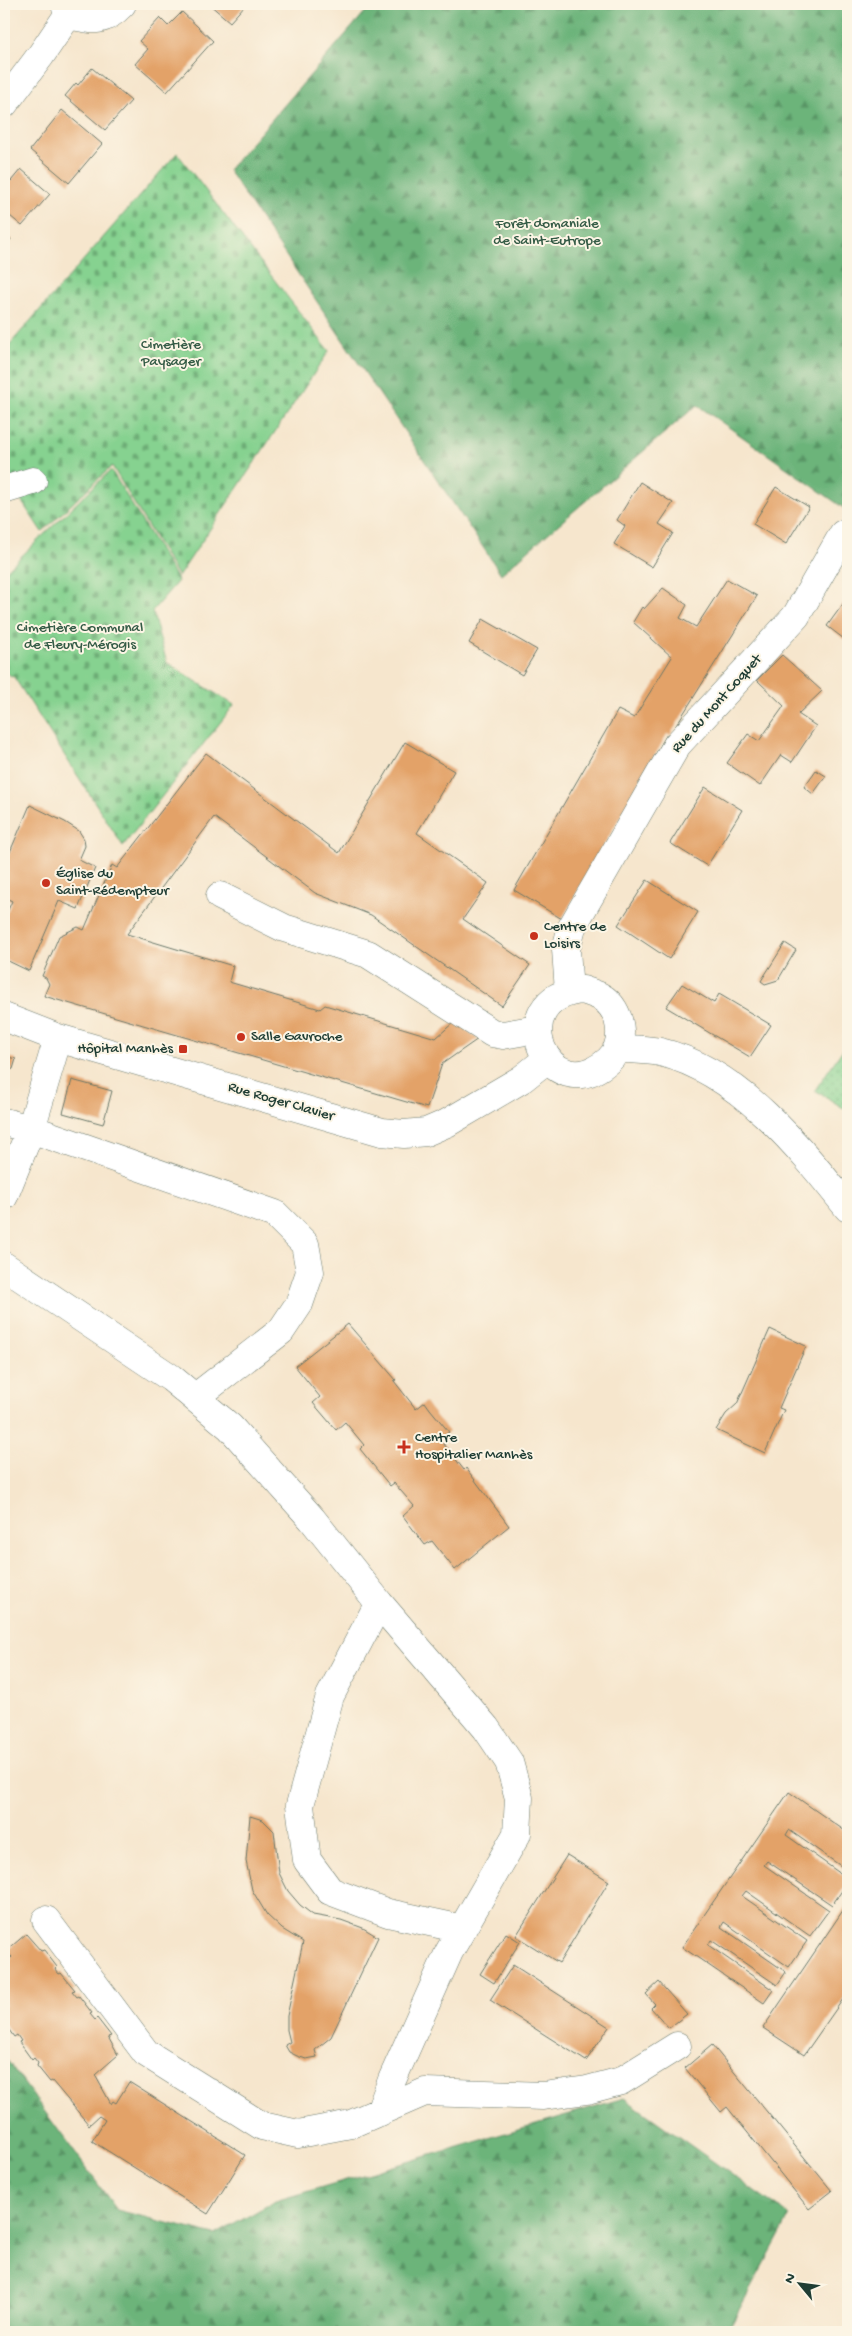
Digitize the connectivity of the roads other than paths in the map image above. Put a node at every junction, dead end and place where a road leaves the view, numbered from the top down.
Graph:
1 (122, 4) edge
2 (67, 9) edge
3 (4, 104) edge
4 (33, 481) dead end
5 (4, 490) edge
6 (843, 534) dead end
7 (220, 896) dead end
8 (569, 992) junction
9 (4, 1017) edge
10 (537, 1029) junction
11 (58, 1038) junction
12 (618, 1048) junction
13 (547, 1059) junction
14 (4, 1122) edge
15 (31, 1129) junction
16 (4, 1196) edge
17 (848, 1208) edge
18 (4, 1266) edge
19 (196, 1397) junction
20 (380, 1603) junction
21 (46, 1920) dead end
22 (462, 1929) junction
23 (677, 2046) dead end
24 (380, 2112) junction

1 - 2 street
2 - 3 street
4 - 5 street
6 - 8 street, Rue du Mont Coquet
7 - 10 street
8 - 10 street
8 - 12 street
9 - 11 street, Rue Roger Clavier
10 - 13 street
11 - 13 street, Rue Roger Clavier
11 - 15 street
12 - 13 street
12 - 17 street
14 - 15 street
15 - 16 street
15 - 19 street
18 - 19 street
19 - 20 street
20 - 22 street
20 - 22 street
21 - 24 street
22 - 24 street
23 - 24 street

